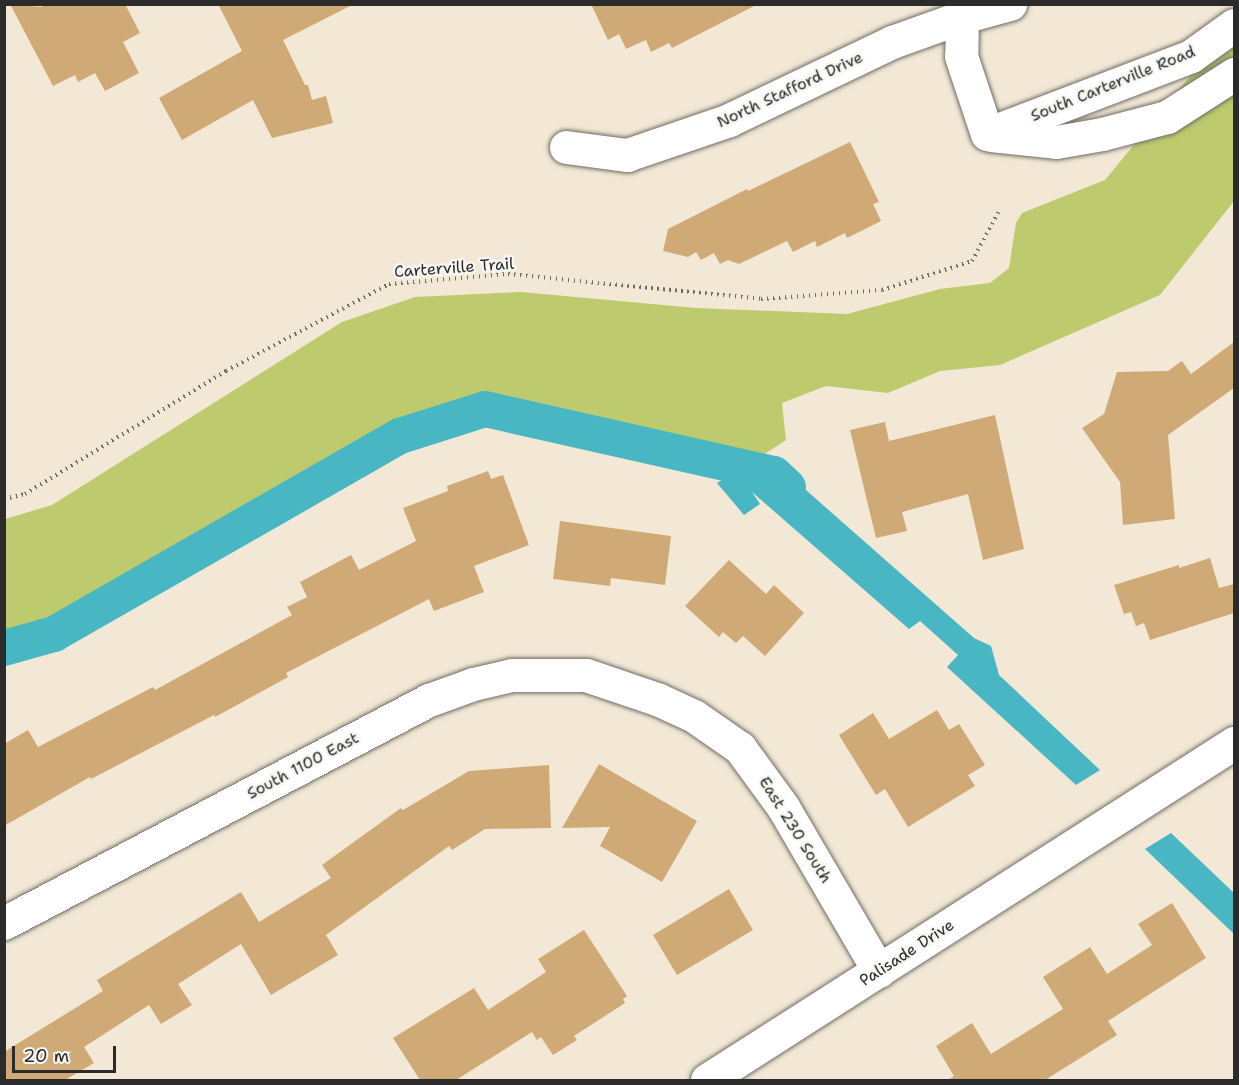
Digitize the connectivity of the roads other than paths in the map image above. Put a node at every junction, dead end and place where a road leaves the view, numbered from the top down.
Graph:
1 (1010, 4) edge
2 (962, 17) junction
3 (1234, 25) edge
4 (1234, 74) edge
5 (987, 134) junction
6 (566, 147) dead end
7 (619, 685) joint
8 (1234, 743) edge
9 (4, 923) edge
10 (879, 971) junction
11 (706, 1080) edge

1 - 2 street, North Stafford Drive
2 - 5 street
2 - 6 street, North Stafford Drive
3 - 5 street, South Carterville Road
4 - 5 street
7 - 9 street, South 1100 East
7 - 10 street, East 230 South
8 - 10 street, Palisade Drive
10 - 11 street, Palisade Drive

